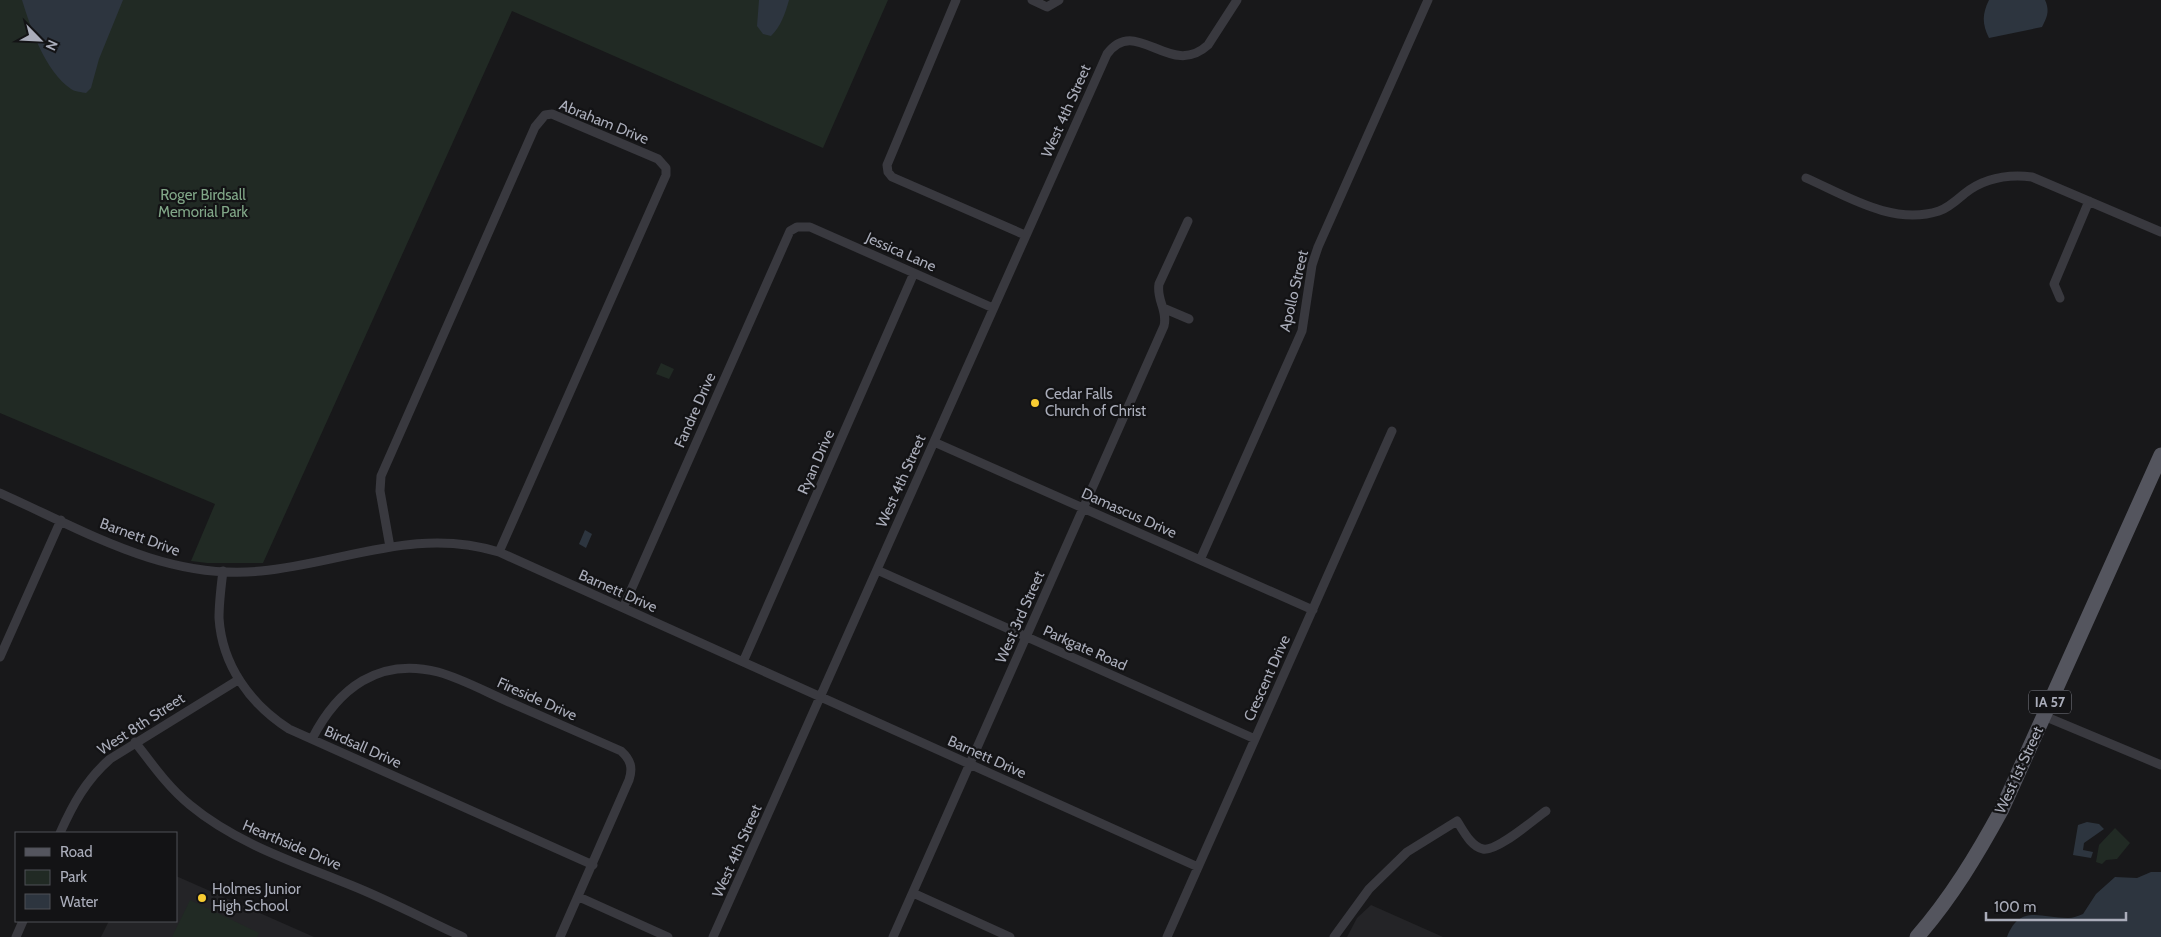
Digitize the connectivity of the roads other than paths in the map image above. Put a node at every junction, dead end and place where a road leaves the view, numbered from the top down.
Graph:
1 (956, 0) edge
2 (1032, 0) edge
3 (1059, 0) edge
4 (1237, 0) edge
5 (1428, 0) edge
6 (1806, 178) dead end
7 (2089, 201) junction
8 (1188, 221) dead end
9 (797, 227) joint
10 (2161, 232) edge
11 (1025, 235) junction
12 (914, 273) junction
13 (2060, 298) dead end
14 (993, 308) junction
15 (1163, 308) junction
16 (1189, 319) dead end
17 (1392, 431) dead end
18 (934, 442) junction
19 (2161, 455) edge
20 (0, 493) edge
21 (1084, 508) junction
22 (60, 520) junction
23 (390, 546) junction
24 (499, 552) junction
25 (1200, 560) junction
26 (877, 570) junction
27 (223, 571) junction
28 (623, 608) junction
29 (1313, 610) junction
30 (1027, 637) junction
31 (0, 657) edge
32 (743, 662) junction
33 (238, 680) junction
34 (821, 697) junction
35 (2044, 716) junction
36 (312, 739) junction
37 (1255, 739) junction
38 (135, 742) junction
39 (970, 764) junction
40 (2161, 765) edge
41 (1546, 811) dead end
42 (60, 832) edge
43 (593, 864) junction
44 (1198, 867) junction
45 (913, 893) junction
46 (578, 897) junction
47 (23, 922) edge
48 (16, 937) edge
49 (463, 937) edge
50 (560, 937) edge
51 (668, 937) edge
52 (713, 937) edge
53 (893, 937) edge
54 (1010, 937) edge
55 (1167, 937) edge
56 (1334, 937) edge
57 (1917, 937) edge

1 - 11 street
2 - 3 street
4 - 11 street, West 4th Street
5 - 25 street, Apollo Street
6 - 7 street
7 - 10 street
7 - 13 street
8 - 15 street, West 3rd Street
9 - 12 street, Jessica Lane
9 - 28 street, Fandre Drive
11 - 14 street, West 4th Street
12 - 14 street, Jessica Lane
12 - 32 street, Ryan Drive
14 - 18 street, West 4th Street
15 - 16 street
15 - 21 street, West 3rd Street
17 - 29 street, Crescent Drive
18 - 21 street, Damascus Drive
18 - 26 street, West 4th Street
19 - 35 main road, West 1st Street / IA 57
20 - 22 street, Barnett Drive
21 - 25 street, Damascus Drive
21 - 30 street, West 3rd Street
22 - 27 street, Barnett Drive
22 - 31 street
23 - 24 street, Barnett Drive
23 - 24 street, Abraham Drive
23 - 27 street, Barnett Drive
24 - 28 street, Barnett Drive
25 - 29 street, Damascus Drive
26 - 30 street, Parkgate Road
26 - 34 street, West 4th Street
27 - 33 street, Birdsall Drive
28 - 32 street, Barnett Drive
29 - 37 street, Crescent Drive
30 - 37 street, Parkgate Road
30 - 39 street, West 3rd Street
32 - 34 street, Barnett Drive
33 - 36 street, Birdsall Drive
33 - 38 street, West 8th Street
34 - 39 street, Barnett Drive
34 - 52 street, West 4th Street
35 - 40 street
35 - 57 main road, West 1st Street / IA 57
36 - 43 street, Birdsall Drive
36 - 43 street, Fireside Drive
37 - 44 street, Crescent Drive
38 - 42 street, West 8th Street
38 - 49 street, Hearthside Drive
39 - 44 street, Barnett Drive
39 - 45 street, West 3rd Street
41 - 56 street
43 - 46 street, Fireside Drive
44 - 55 street, Crescent Drive
45 - 53 street, West 3rd Street
45 - 54 street
46 - 50 street
46 - 51 street
47 - 48 street

